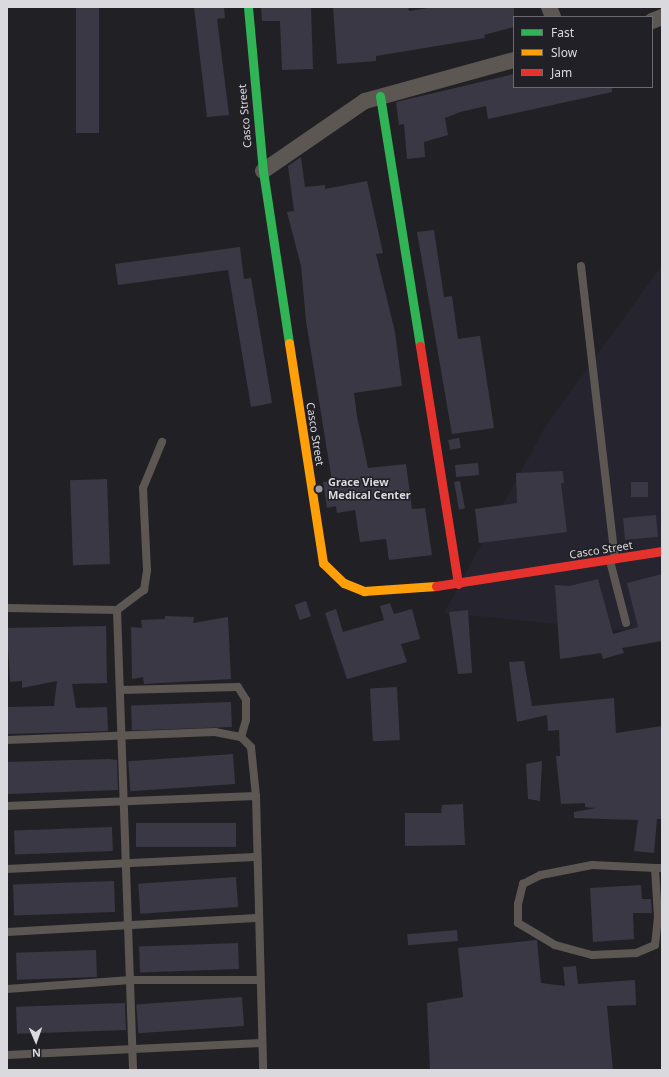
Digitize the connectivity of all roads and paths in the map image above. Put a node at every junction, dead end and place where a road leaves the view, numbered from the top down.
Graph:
1 (248, 7) edge
2 (513, 60) edge
3 (380, 96) junction
4 (262, 171) junction
5 (581, 266) dead end
6 (162, 442) dead end
7 (662, 551) edge
8 (613, 561) junction
9 (458, 584) junction
10 (7, 608) edge
11 (117, 610) junction
12 (626, 623) dead end
13 (121, 690) junction
14 (120, 736) junction
15 (241, 737) junction
16 (7, 740) edge
17 (256, 796) junction
18 (123, 801) junction
19 (7, 806) edge
20 (255, 857) junction
21 (128, 860) junction
22 (7, 868) edge
23 (658, 868) edge
24 (257, 918) junction
25 (127, 926) junction
26 (7, 932) edge
27 (131, 980) junction
28 (260, 980) junction
29 (7, 989) edge
30 (262, 1042) junction
31 (132, 1047) junction
32 (7, 1055) edge
33 (133, 1070) edge
34 (263, 1070) edge

1 - 4 street, Casco Street
2 - 3 street
3 - 4 street
3 - 9 street
4 - 9 street, Casco Street
5 - 8 lane
6 - 11 lane
7 - 8 street, Casco Street
8 - 9 street, Casco Street
8 - 12 lane
10 - 11 lane
11 - 13 lane
13 - 14 lane
13 - 15 lane
14 - 15 lane
14 - 16 lane
14 - 18 lane
15 - 17 lane
17 - 18 lane
17 - 20 lane
18 - 19 lane
18 - 21 lane
20 - 21 lane
20 - 24 lane
21 - 22 lane
21 - 25 lane
23 - 23 lane
24 - 25 lane
24 - 28 lane
25 - 26 lane
25 - 27 lane
27 - 28 lane
27 - 29 lane
27 - 31 lane
28 - 30 lane
30 - 31 lane
30 - 34 lane
31 - 32 lane
31 - 33 lane

